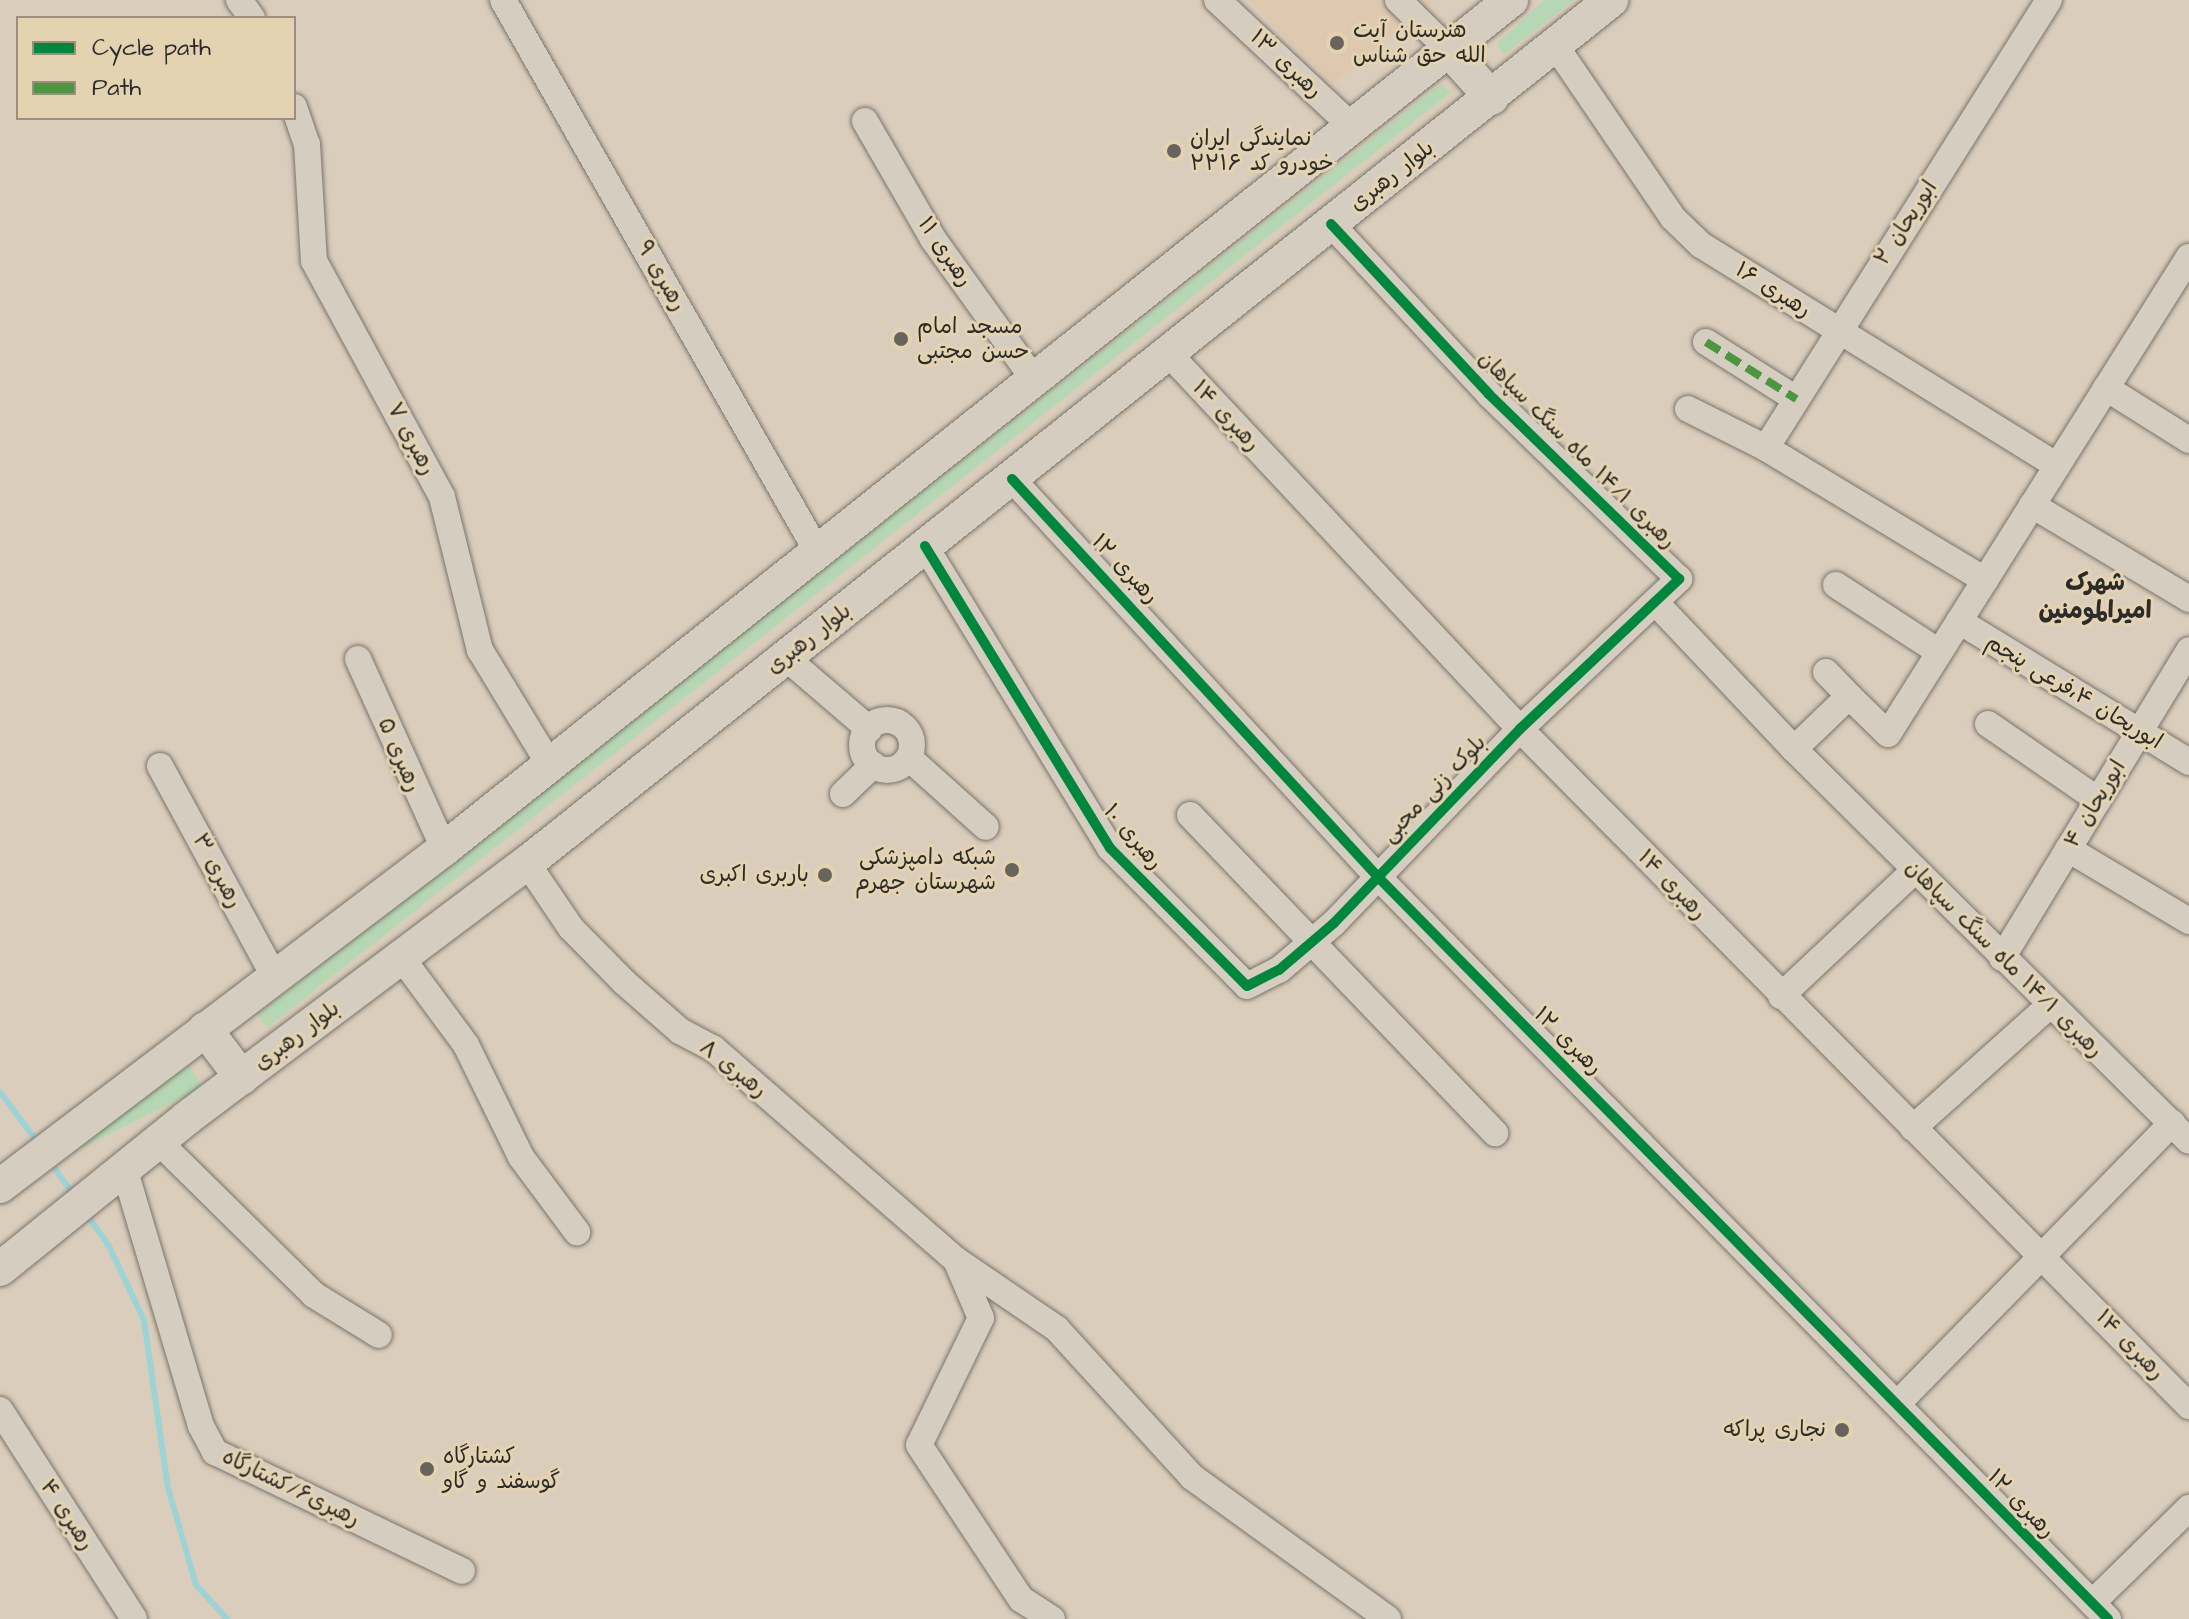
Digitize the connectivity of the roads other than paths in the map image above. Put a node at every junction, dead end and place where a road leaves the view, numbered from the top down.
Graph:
1 (503, 0) edge
2 (1217, 0) edge
3 (1398, 0) edge
4 (1511, 0) edge
5 (1611, 0) edge
6 (2049, 0) edge
7 (1555, 45) junction
8 (1449, 50) junction
9 (1492, 98) junction
10 (296, 113) edge
11 (865, 121) dead end
12 (1355, 129) junction
13 (1331, 224) junction
14 (2187, 263) edge
15 (1837, 330) junction
16 (1706, 342) dead end
17 (1168, 353) junction
18 (1033, 378) junction
19 (2106, 388) junction
20 (1796, 399) junction
21 (1688, 409) dead end
22 (2189, 440) edge
23 (1766, 448) junction
24 (2057, 466) junction
25 (1012, 479) junction
26 (2032, 505) junction
27 (925, 546) junction
28 (818, 553) junction
29 (1985, 580) junction
30 (1836, 585) dead end
31 (2189, 599) edge
32 (1655, 602) junction
33 (1959, 621) junction
34 (2189, 650) edge
35 (1939, 652) junction
36 (785, 657) junction
37 (358, 659) dead end
38 (1826, 672) dead end
39 (1849, 696) junction
40 (1988, 724) dead end
41 (869, 729) junction
42 (1520, 729) junction
43 (2140, 731) junction
44 (1794, 749) junction
45 (909, 758) junction
46 (2189, 762) edge
47 (550, 765) junction
48 (873, 765) junction
49 (160, 766) dead end
50 (843, 794) dead end
51 (2098, 800) junction
52 (1190, 815) dead end
53 (986, 827) dead end
54 (444, 849) junction
55 (2068, 849) junction
56 (527, 863) junction
57 (1915, 870) junction
58 (1378, 877) junction
59 (2189, 921) edge
60 (1310, 943) junction
61 (401, 957) junction
62 (2002, 958) junction
63 (274, 976) junction
64 (1781, 996) junction
65 (2050, 1005) junction
66 (205, 1029) junction
67 (242, 1078) junction
68 (1913, 1128) junction
69 (2180, 1132) edge
70 (1495, 1133) dead end
71 (158, 1141) junction
72 (122, 1171) junction
73 (0, 1186) edge
74 (577, 1232) dead end
75 (2040, 1255) junction
76 (956, 1260) junction
77 (0, 1269) edge
78 (379, 1335) dead end
79 (1898, 1403) junction
80 (2189, 1406) edge
81 (0, 1410) edge
82 (2189, 1508) edge
83 (462, 1571) dead end
84 (2100, 1611) edge
85 (134, 1619) edge
86 (1052, 1619) edge
87 (1388, 1619) edge

1 - 28 street, رهبری ۹
2 - 12 street, رهبری ۱۳
3 - 8 street
4 - 8 main road
5 - 7 main road, بلوار رهبری
6 - 15 street, ابوریحان ۲
7 - 9 main road, بلوار رهبری
7 - 15 street, رهبری ۱۶
8 - 9 main road
8 - 12 main road
9 - 13 main road, بلوار رهبری
10 - 47 street, رهبری ۷
11 - 18 street, رهبری ۱۱
12 - 18 main road
13 - 17 main road, بلوار رهبری
13 - 32 street, رهبری ۱۴/۱ ماه سنگ سپاهان
14 - 19 street
15 - 20 street, ابوریحان ۲
15 - 24 street, رهبری ۱۶
16 - 20 street
17 - 25 main road, بلوار رهبری
17 - 42 street, رهبری ۱۴
18 - 28 main road
19 - 22 street
19 - 24 street
20 - 23 street, ابوریحان ۲
21 - 23 street
23 - 29 street
24 - 26 street
25 - 27 main road, بلوار رهبری
25 - 58 street, رهبری ۱۲
26 - 29 street
26 - 31 street
27 - 36 main road, بلوار رهبری
27 - 60 street, رهبری ۱۰
28 - 47 main road
29 - 33 street
30 - 35 street
32 - 42 street, رهبری ۱۴/۱ ماه سنگ سپاهان
32 - 44 street, رهبری ۱۴/۱ ماه سنگ سپاهان
33 - 35 street
33 - 43 street, ابوریحان ۴،فرعی پنجم
34 - 43 street, ابوریحان ۴
35 - 39 street
36 - 41 street
36 - 56 main road, بلوار رهبری
37 - 54 street, رهبری ۵
38 - 39 street
39 - 44 street
40 - 51 street
41 - 45 street
41 - 48 street
42 - 58 street, بلوک زنی محبی
42 - 64 street, رهبری ۱۴
43 - 46 street, ابوریحان ۴،فرعی پنجم
43 - 51 street, ابوریحان ۴
44 - 57 street, رهبری ۱۴/۱ ماه سنگ سپاهان
45 - 48 street
45 - 53 street
47 - 54 main road
48 - 50 street
49 - 63 street, رهبری ۳
51 - 55 street, ابوریحان ۴
52 - 60 street
54 - 63 main road
55 - 59 street
55 - 62 street, ابوریحان ۴
56 - 61 main road, بلوار رهبری
56 - 76 street, رهبری ۸
57 - 62 street, رهبری ۱۴/۱ ماه سنگ سپاهان
57 - 64 street
58 - 60 street, رهبری ۱۰
58 - 79 street, رهبری ۱۲
60 - 70 street
61 - 67 main road, بلوار رهبری
61 - 74 street
62 - 65 street, رهبری ۱۴/۱ ماه سنگ سپاهان
63 - 66 main road
64 - 68 street, رهبری ۱۴
65 - 68 street
65 - 69 street, رهبری ۱۴/۱ ماه سنگ سپاهان
66 - 67 main road
66 - 73 main road
67 - 71 main road, بلوار رهبری
68 - 75 street, رهبری ۱۴
69 - 75 street
71 - 72 main road, بلوار رهبری
71 - 78 street
72 - 77 main road, بلوار رهبری
72 - 83 street, رهبری۶/کشتارگاه
75 - 79 street
75 - 80 street, رهبری ۱۴
76 - 86 street
76 - 87 street, رهبری ۸
79 - 84 street, رهبری ۱۲
81 - 85 street, رهبری ۴
82 - 84 street

